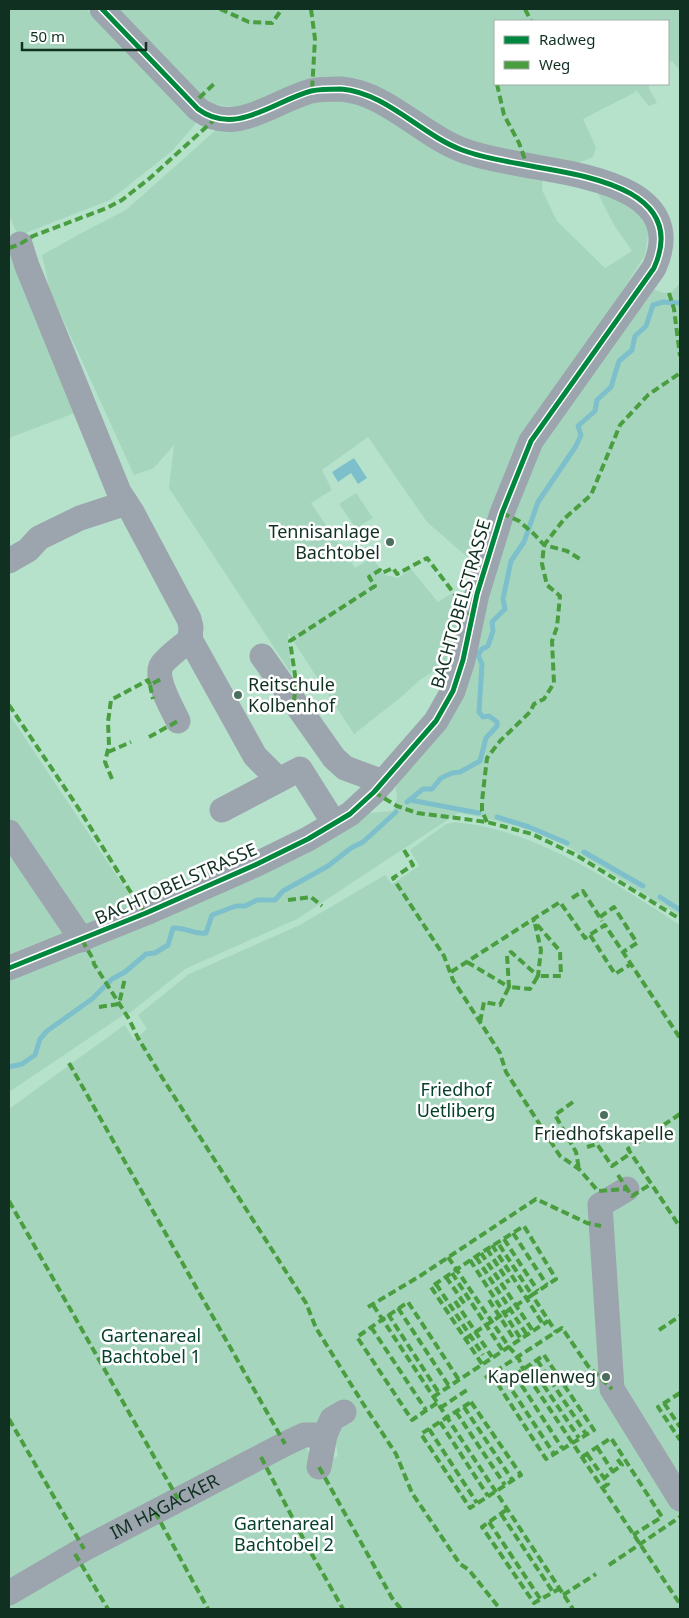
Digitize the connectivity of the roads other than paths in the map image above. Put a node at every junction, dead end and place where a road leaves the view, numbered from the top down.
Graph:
1 (104, 9) edge
2 (20, 244) dead end
3 (671, 249) edge
4 (126, 503) junction
5 (9, 561) edge
6 (190, 639) junction
7 (262, 656) dead end
8 (178, 721) dead end
9 (279, 780) junction
10 (383, 782) junction
11 (222, 810) dead end
12 (334, 823) junction
13 (9, 832) edge
14 (82, 940) junction
15 (9, 968) edge
16 (627, 1189) dead end
17 (344, 1412) dead end
18 (325, 1434) junction
19 (319, 1467) dead end
20 (680, 1499) edge
21 (9, 1593) edge

1 - 3 street
2 - 4 street
3 - 10 street, BACHTOBELSTRASSE
4 - 5 street
4 - 6 street
6 - 8 street
6 - 9 street
7 - 10 street
9 - 11 street
9 - 12 street
10 - 12 street, BACHTOBELSTRASSE
12 - 14 street, BACHTOBELSTRASSE
13 - 14 street
14 - 15 street, BACHTOBELSTRASSE
16 - 20 street
17 - 18 street
18 - 19 street
18 - 21 street, IM HAGACKER

